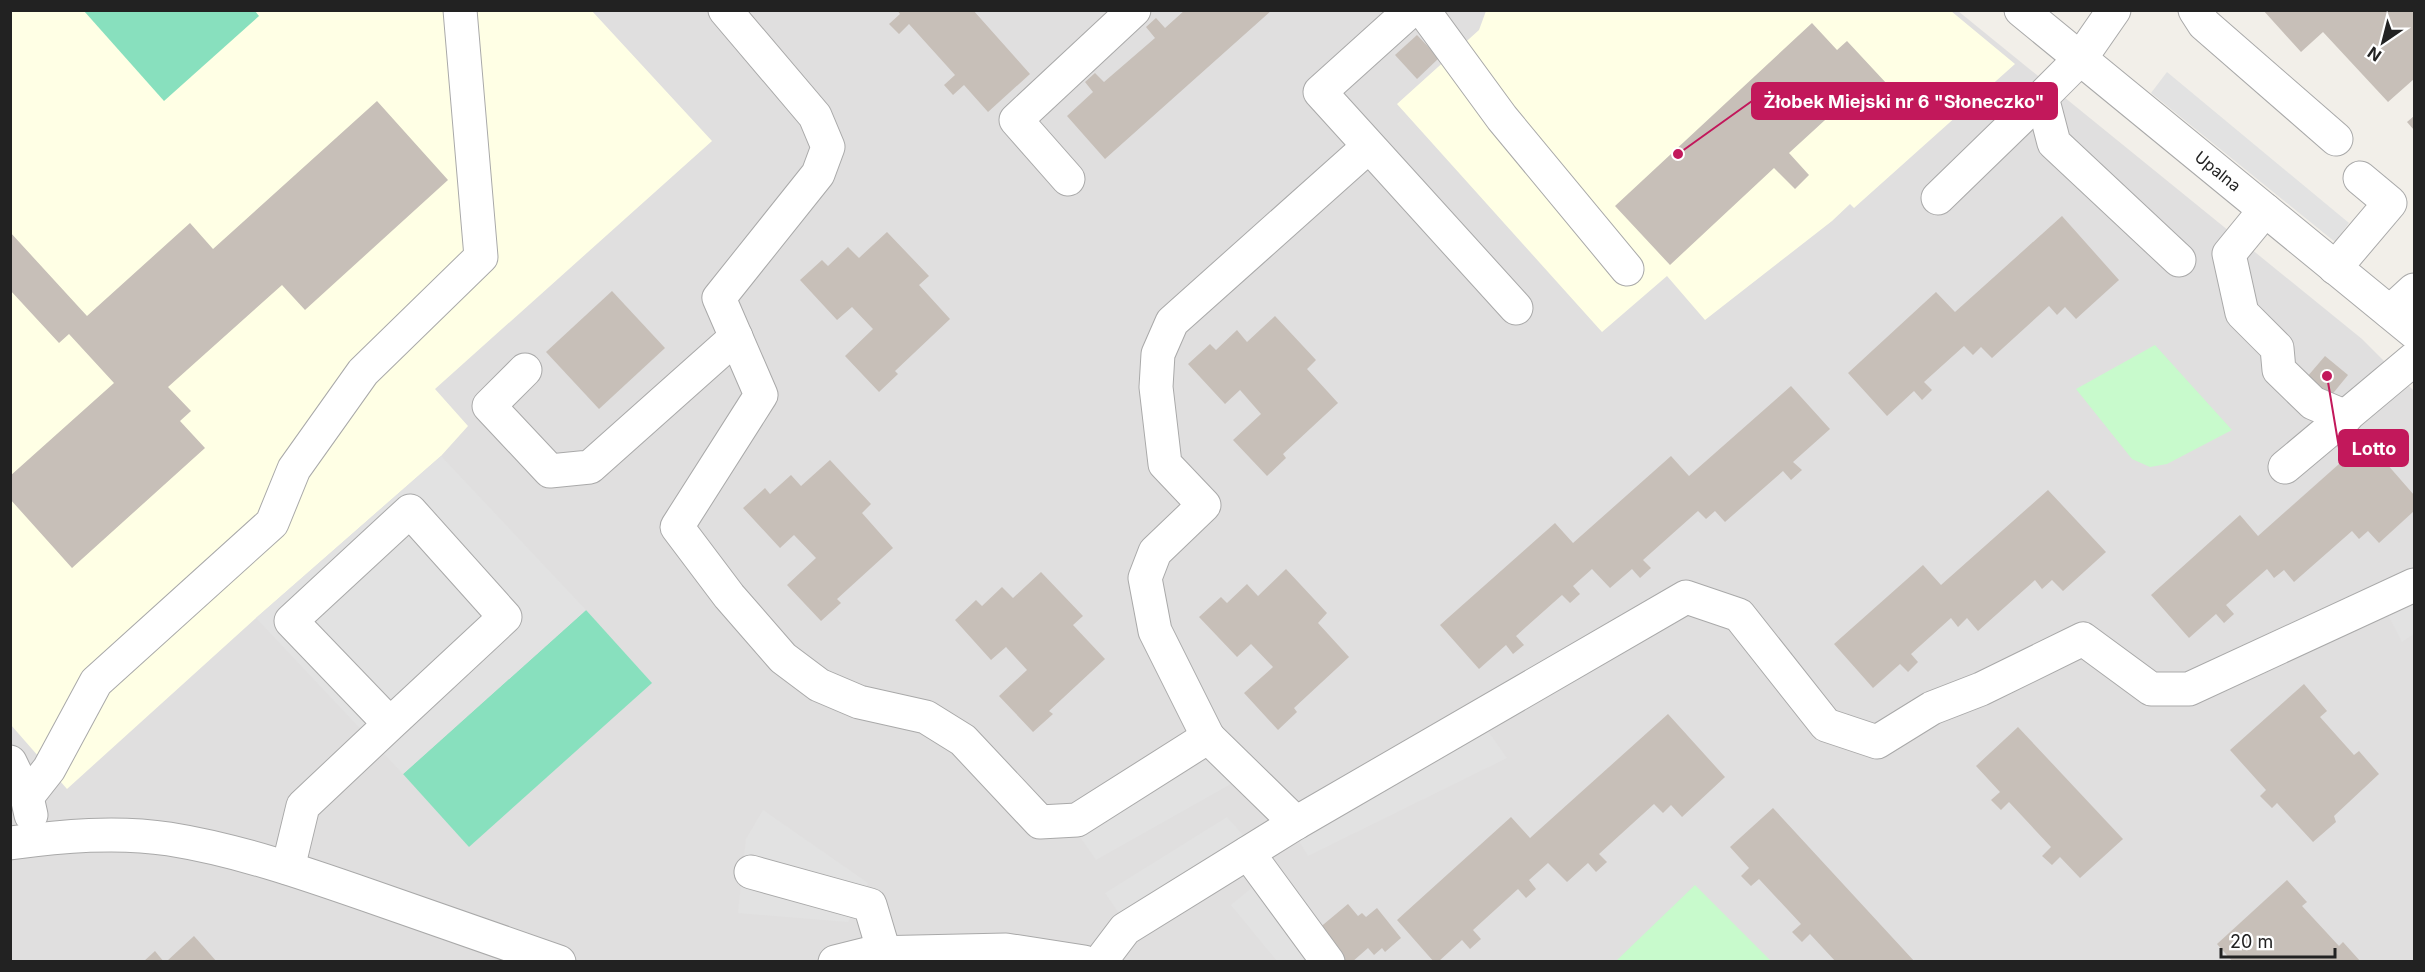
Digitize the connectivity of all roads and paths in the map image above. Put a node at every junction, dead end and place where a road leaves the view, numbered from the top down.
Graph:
1 (460, 10) edge
2 (724, 10) edge
3 (1134, 10) edge
4 (2021, 10) edge
5 (2114, 10) edge
6 (2195, 10) edge
7 (1422, 11) edge
8 (2080, 59) junction
9 (2042, 96) junction
10 (2336, 139) dead end
11 (1368, 147) junction
12 (2360, 178) dead end
13 (1068, 179) dead end
14 (1938, 198) dead end
15 (2265, 210) junction
16 (2179, 260) dead end
17 (2335, 268) junction
18 (1627, 269) dead end
19 (2415, 290) edge
20 (1516, 308) dead end
21 (2390, 312) junction
22 (2415, 332) edge
23 (735, 337) junction
24 (2415, 359) edge
25 (525, 370) dead end
26 (2346, 417) junction
27 (2285, 467) dead end
28 (2415, 585) edge
29 (390, 724) junction
30 (1208, 737) junction
31 (10, 762) edge
32 (27, 797) junction
33 (1296, 823) junction
34 (23, 842) edge
35 (1248, 853) junction
36 (288, 868) junction
37 (751, 872) dead end
38 (884, 952) junction
39 (559, 962) edge
40 (835, 962) edge
41 (1084, 962) edge
42 (1100, 962) edge
43 (1328, 962) edge

1 - 32 street
2 - 23 street
3 - 13 street
4 - 8 street, Upalna
5 - 8 street
6 - 10 street
7 - 11 street
7 - 18 street
8 - 9 street
8 - 15 street, Upalna
9 - 14 street
9 - 16 street
11 - 20 street
11 - 30 street
12 - 17 street
15 - 17 street, Upalna
15 - 26 street
17 - 21 street, Upalna
19 - 21 street
21 - 22 street, Upalna
23 - 25 street
23 - 30 street
24 - 26 street
26 - 27 street
28 - 33 street
29 - 29 street
29 - 36 street
30 - 33 street
31 - 32 street
32 - 34 street
33 - 35 street
34 - 36 street
35 - 42 street
35 - 43 street
36 - 39 street
37 - 38 street
38 - 40 street
38 - 41 street

